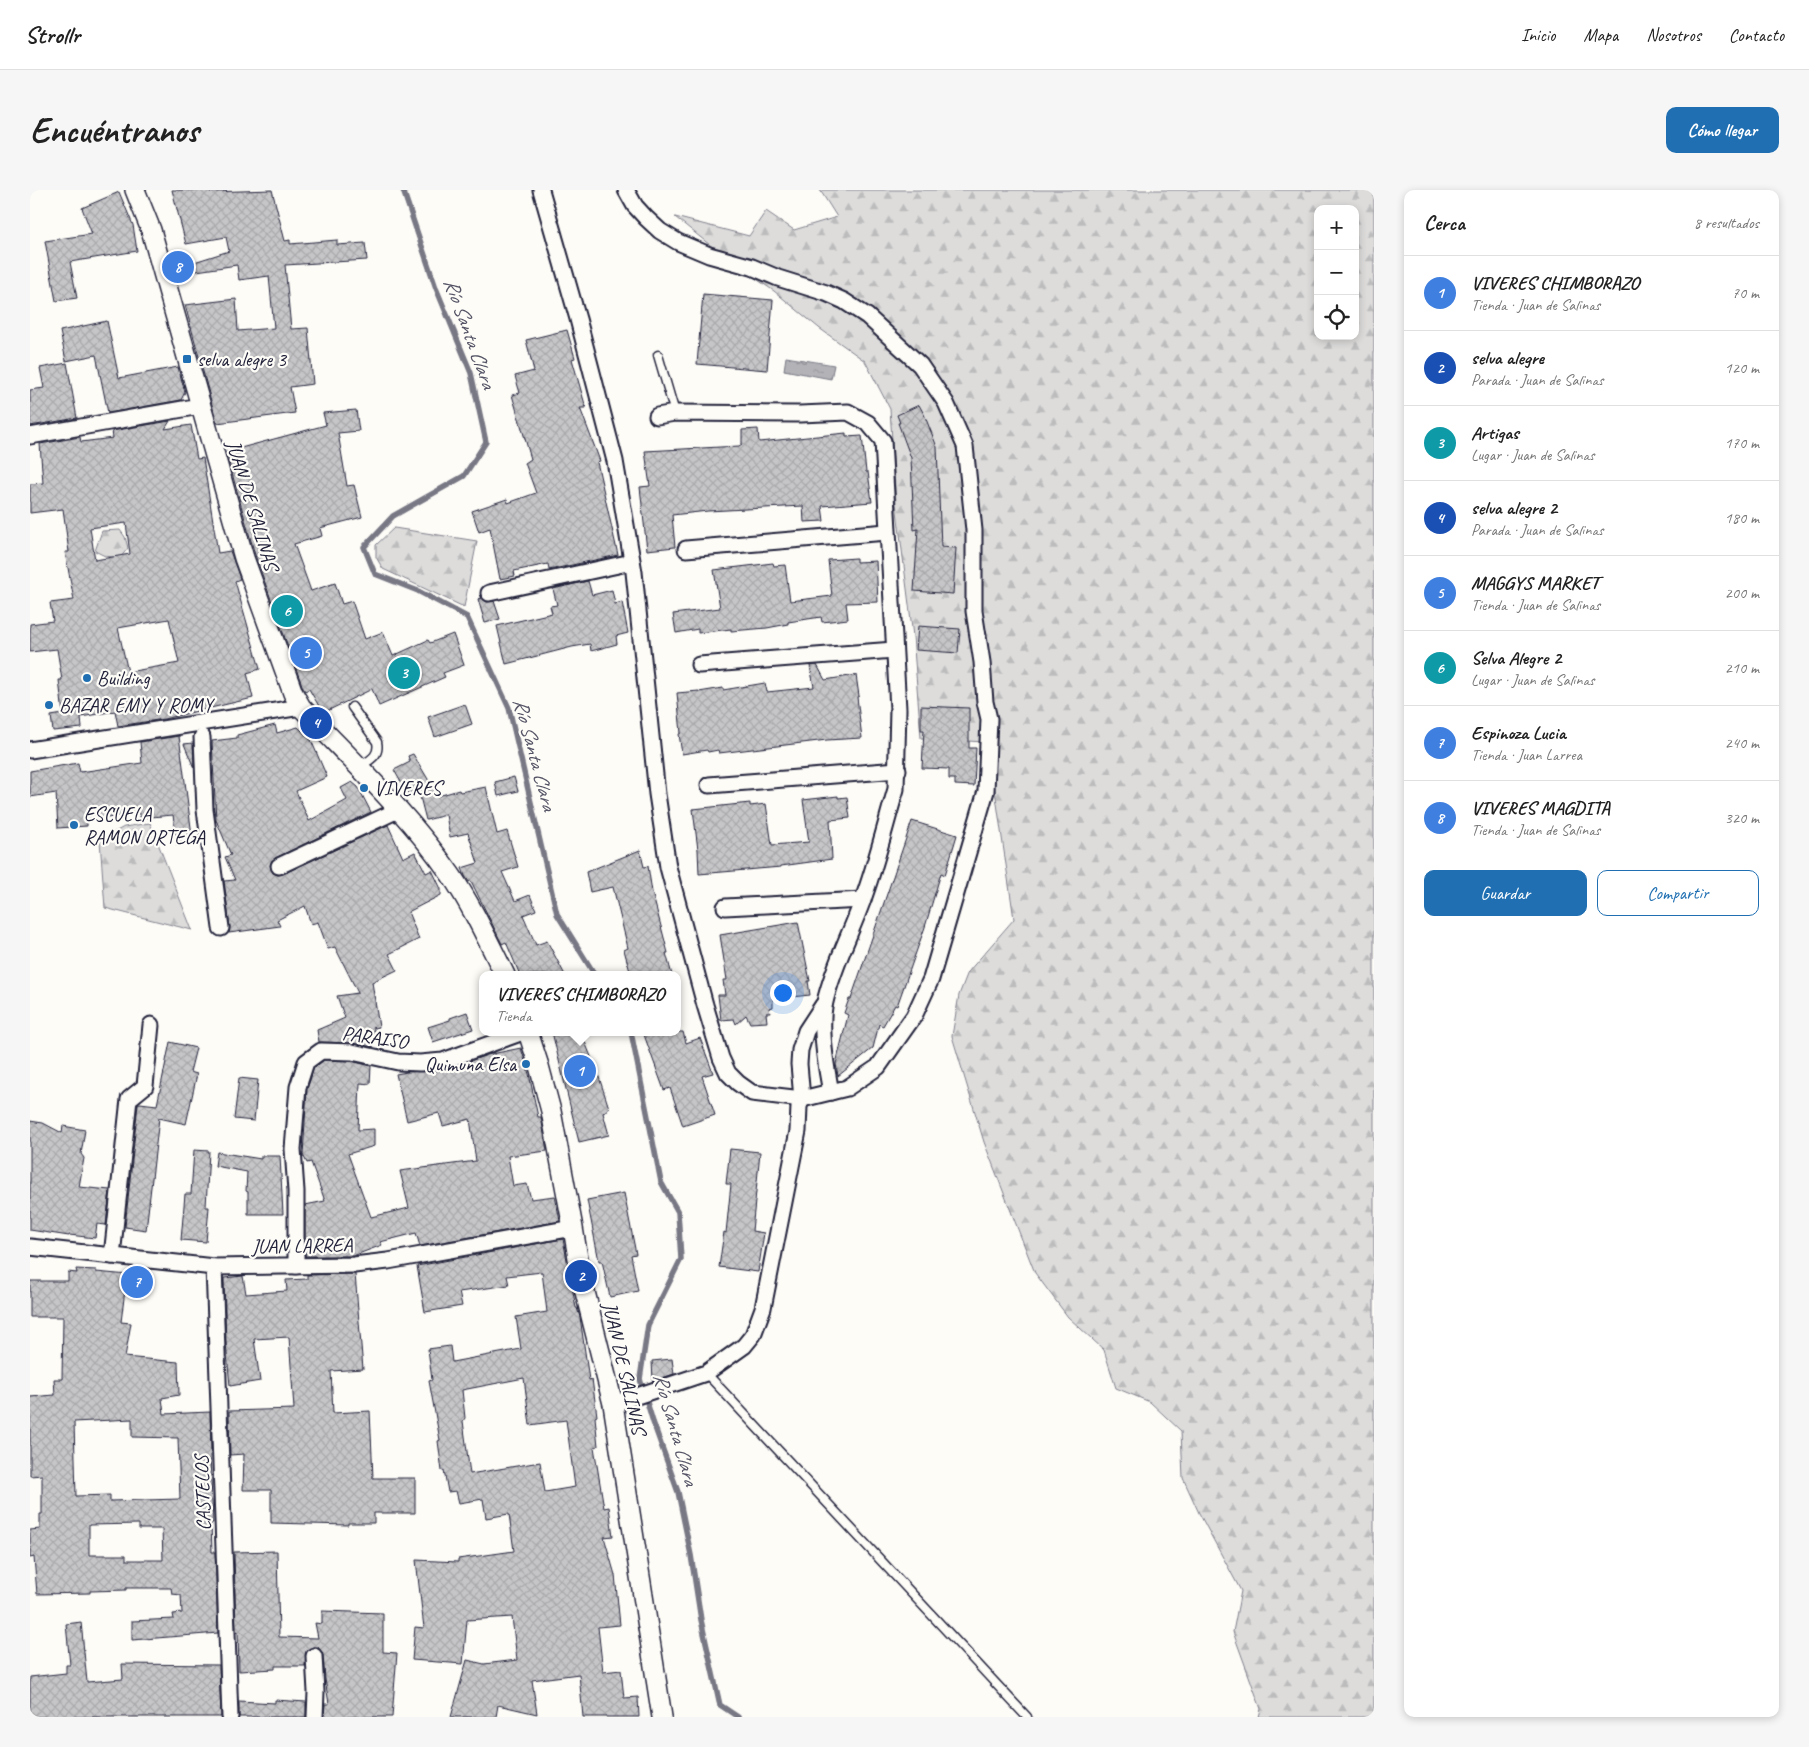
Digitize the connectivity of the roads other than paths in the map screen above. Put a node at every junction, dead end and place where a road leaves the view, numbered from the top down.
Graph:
1 (135, 190) edge
2 (541, 190) edge
3 (626, 190) edge
4 (658, 355) dead end
5 (200, 406) junction
6 (675, 413) junction
7 (657, 416) dead end
8 (30, 436) edge
9 (887, 532) junction
10 (686, 549) dead end
11 (632, 562) junction
12 (489, 593) dead end
13 (894, 650) junction
14 (699, 665) dead end
15 (301, 707) junction
16 (352, 707) dead end
17 (202, 737) dead end
18 (30, 750) edge
19 (359, 767) junction
20 (898, 770) junction
21 (709, 785) dead end
22 (398, 810) junction
23 (279, 866) dead end
24 (863, 900) junction
25 (725, 907) dead end
26 (221, 928) dead end
27 (503, 971) edge
28 (825, 1002) junction
29 (151, 1025) dead end
30 (511, 1036) edge
31 (529, 1036) edge
32 (831, 1092) junction
33 (802, 1099) junction
34 (574, 1228) junction
35 (30, 1247) edge
36 (112, 1256) junction
37 (296, 1266) junction
38 (214, 1267) junction
39 (706, 1373) junction
40 (613, 1404) junction
41 (314, 1656) dead end
42 (230, 1717) edge
43 (315, 1717) edge
44 (662, 1717) edge
45 (1027, 1717) edge

1 - 5 street, JUAN DE SALINAS
2 - 11 street
3 - 32 street
4 - 6 lane
5 - 8 street
5 - 15 street, JUAN DE SALINAS
6 - 7 street
6 - 9 street
9 - 10 street
9 - 13 street
11 - 12 street
11 - 33 street
13 - 14 street
13 - 20 street
15 - 18 street
15 - 19 street, JUAN DE SALINAS
16 - 19 lane
17 - 26 street
19 - 22 street, JUAN DE SALINAS
20 - 21 street
20 - 24 street
22 - 23 street
22 - 27 street, JUAN DE SALINAS
24 - 25 street
24 - 28 street
28 - 32 street
28 - 33 street
29 - 36 street
30 - 37 street, PARAISO
31 - 34 street, JUAN DE SALINAS
32 - 33 street
33 - 39 street
34 - 37 street, JUAN LARREA
34 - 40 street, JUAN DE SALINAS
35 - 36 street, JUAN LARREA
36 - 38 street, JUAN LARREA
37 - 38 street, JUAN LARREA
38 - 42 street, CASTELOS
39 - 40 street
39 - 45 lane
40 - 44 street, JUAN DE SALINAS
41 - 43 street

